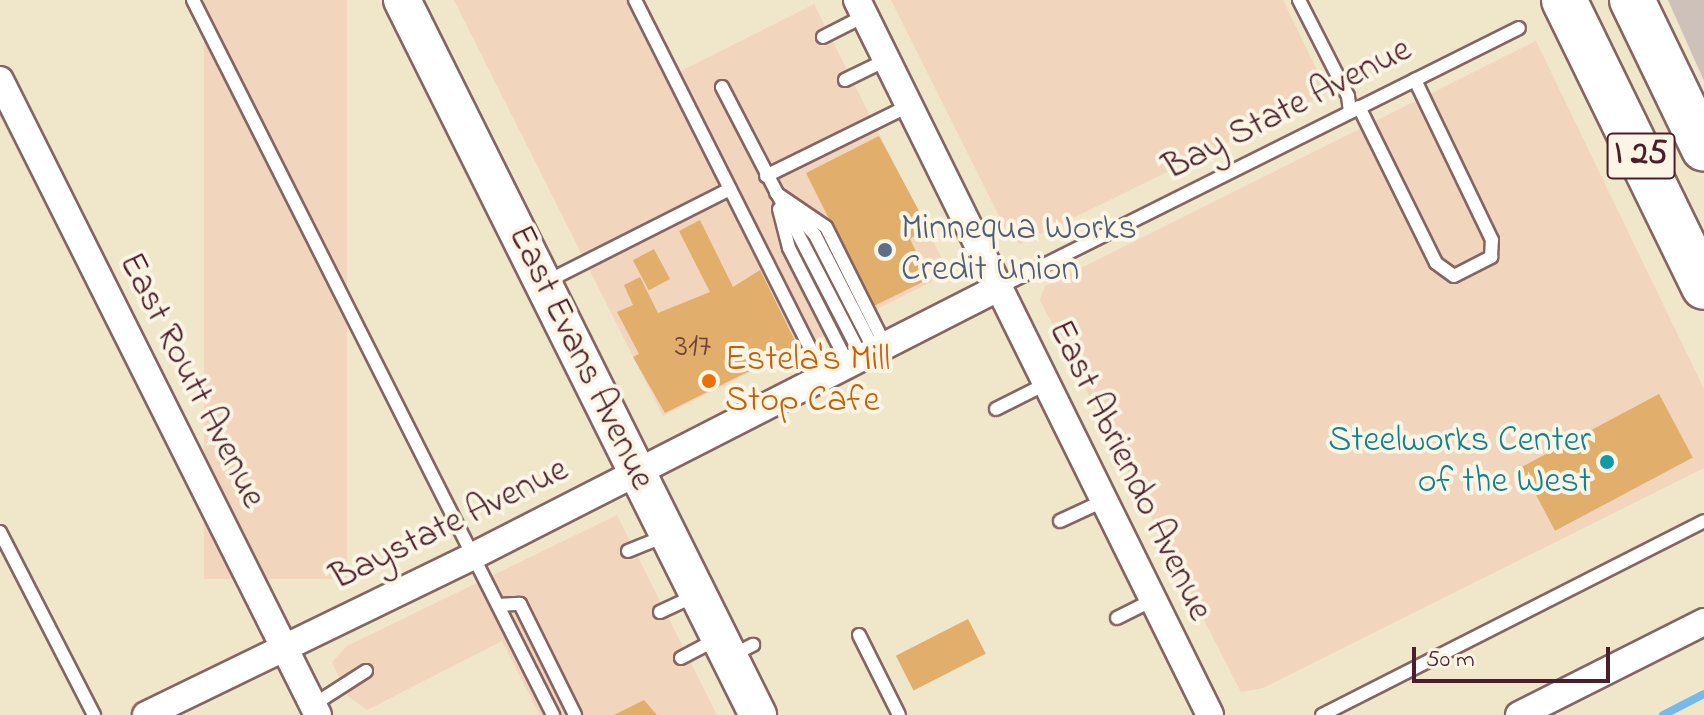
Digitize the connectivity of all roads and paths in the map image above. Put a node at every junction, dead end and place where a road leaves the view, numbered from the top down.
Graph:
1 (193, 0) edge
2 (402, 0) edge
3 (635, 0) edge
4 (1299, 0) edge
5 (1564, 0) edge
6 (1632, 0) edge
7 (860, 8) edge
8 (1519, 28) dead end
9 (823, 37) dead end
10 (886, 60) junction
11 (0, 80) edge
12 (845, 80) dead end
13 (1415, 80) junction
14 (722, 87) dead end
15 (908, 106) junction
16 (1355, 109) junction
17 (1704, 149) edge
18 (766, 176) junction
19 (730, 189) junction
20 (774, 191) junction
21 (543, 284) junction
22 (1704, 287) edge
23 (998, 288) junction
24 (867, 354) junction
25 (824, 376) junction
26 (1046, 384) junction
27 (996, 409) dead end
28 (636, 472) junction
29 (1103, 501) junction
30 (1060, 521) dead end
31 (1704, 521) edge
32 (0, 532) edge
33 (668, 534) junction
34 (628, 551) dead end
35 (473, 556) junction
36 (697, 594) junction
37 (1153, 600) junction
38 (498, 605) junction
39 (660, 612) dead end
40 (1117, 618) dead end
41 (1704, 622) edge
42 (859, 635) dead end
43 (734, 647) junction
44 (284, 648) junction
45 (681, 658) dead end
46 (366, 671) dead end
47 (315, 710) edge
48 (575, 713) edge
49 (94, 715) edge
50 (146, 715) edge
51 (553, 715) edge
52 (758, 715) edge
53 (899, 715) edge
54 (1210, 715) edge
55 (1322, 715) edge
56 (1519, 715) edge

1 - 35 lane
2 - 21 street, East Evans Avenue
3 - 19 lane
4 - 16 lane
5 - 22 highway, I 25
6 - 17 highway, I 25
7 - 9 lane
7 - 10 street, East Abriendo Avenue
8 - 13 lane, Bay State Avenue
10 - 12 lane
10 - 15 street, East Abriendo Avenue
11 - 44 street, East Routt Avenue
13 - 16 lane, Bay State Avenue
13 - 16 lane
14 - 18 lane
15 - 18 lane
15 - 23 street, East Abriendo Avenue
16 - 23 lane, Bay State Avenue
18 - 20 lane
19 - 21 lane
19 - 25 lane
20 - 24 lane
20 - 24 lane
21 - 28 street, East Evans Avenue
23 - 24 street, Baystate Avenue
23 - 26 street, East Abriendo Avenue
24 - 25 street, Baystate Avenue
25 - 28 street, Baystate Avenue
26 - 27 lane
26 - 29 street, East Abriendo Avenue
28 - 33 street, East Evans Avenue
28 - 35 street, Baystate Avenue
29 - 30 lane
29 - 37 street, East Abriendo Avenue
31 - 55 lane
32 - 49 lane
33 - 34 lane
33 - 36 street, East Evans Avenue
35 - 38 lane
35 - 44 street, Baystate Avenue
36 - 39 lane
36 - 43 street, East Evans Avenue
37 - 40 lane
37 - 54 street, East Abriendo Avenue
38 - 48 lane
38 - 51 lane
41 - 56 street
42 - 53 lane
43 - 45 lane
43 - 52 street, East Evans Avenue
44 - 47 street, East Routt Avenue
44 - 50 street, Baystate Avenue
46 - 47 lane

